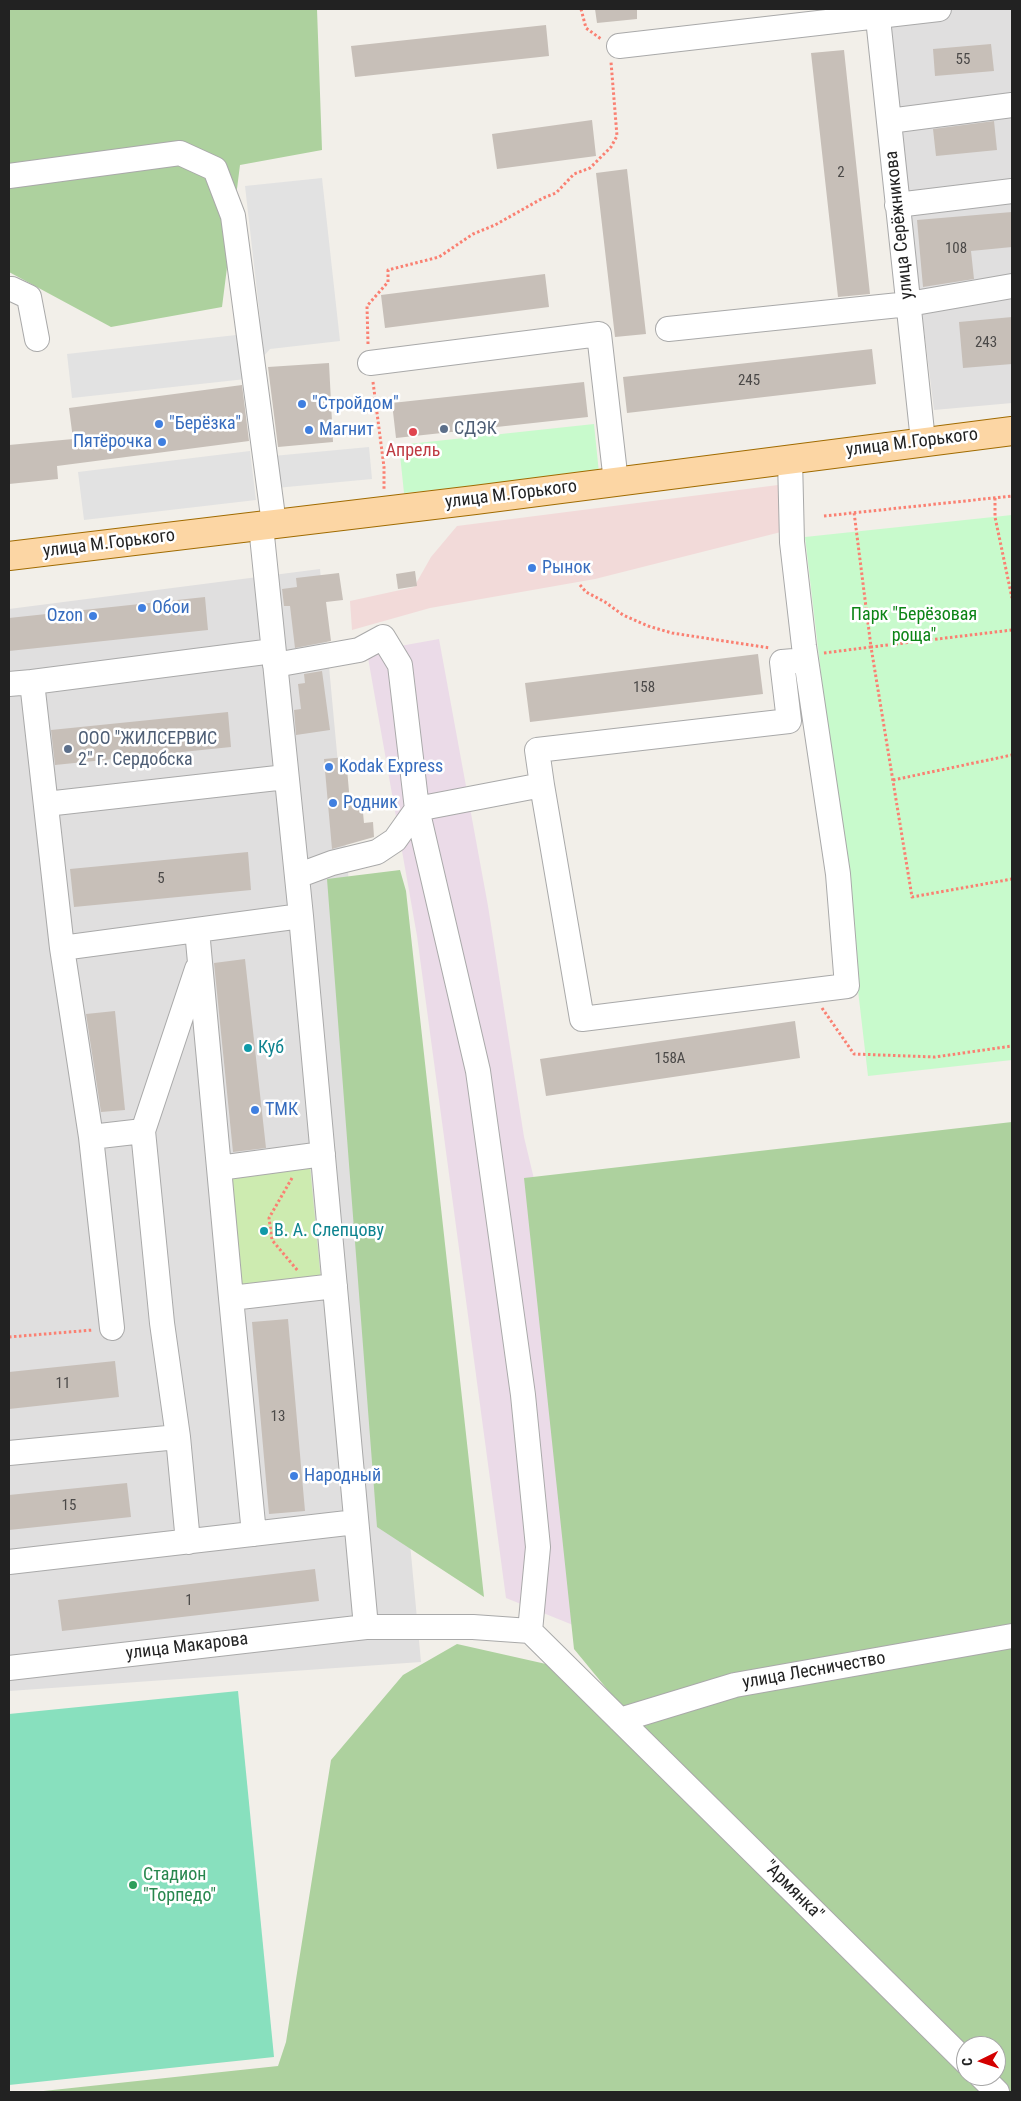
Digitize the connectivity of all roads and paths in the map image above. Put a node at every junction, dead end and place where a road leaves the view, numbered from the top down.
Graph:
1 (581, 9) edge
2 (939, 9) edge
3 (877, 13) edge
4 (611, 49) junction
5 (1012, 105) edge
6 (889, 121) junction
7 (9, 176) edge
8 (1012, 191) edge
9 (897, 205) junction
10 (1012, 286) edge
11 (9, 289) edge
12 (909, 304) junction
13 (668, 329) dead end
14 (37, 339) dead end
15 (370, 363) junction
16 (1012, 431) edge
17 (923, 441) junction
18 (790, 459) junction
19 (616, 482) junction
20 (1012, 496) edge
21 (995, 498) junction
22 (385, 511) junction
23 (854, 512) junction
24 (824, 516) dead end
25 (268, 525) junction
26 (9, 556) edge
27 (580, 585) dead end
28 (1012, 598) edge
29 (1012, 630) edge
30 (871, 648) junction
31 (805, 653) junction
32 (274, 658) junction
33 (20, 683) edge
34 (1012, 755) edge
35 (286, 777) junction
36 (892, 780) junction
37 (542, 786) junction
38 (46, 804) junction
39 (417, 809) junction
40 (297, 876) junction
41 (1012, 879) edge
42 (300, 916) junction
43 (198, 930) junction
44 (62, 948) junction
45 (200, 960) junction
46 (811, 992) junction
47 (1012, 1046) edge
48 (143, 1131) junction
49 (91, 1138) junction
50 (314, 1156) junction
51 (219, 1168) junction
52 (324, 1287) junction
53 (231, 1298) junction
54 (112, 1328) joint
55 (9, 1337) edge
56 (178, 1437) junction
57 (9, 1453) edge
58 (356, 1522) junction
59 (254, 1534) junction
60 (188, 1542) junction
61 (9, 1562) edge
62 (366, 1627) junction
63 (530, 1631) junction
64 (1012, 1636) edge
65 (9, 1668) edge
66 (620, 1720) junction
67 (956, 2052) edge

1 - 4 path
2 - 3 street
3 - 4 street
3 - 6 street, улица Серёжникова
4 - 15 path
5 - 6 street
6 - 9 street, улица Серёжникова
7 - 25 street
8 - 9 street
9 - 12 street, улица Серёжникова
10 - 12 street
11 - 14 street
12 - 13 street
12 - 17 street, улица Серёжникова
15 - 19 street
15 - 22 path
16 - 17 main road, улица М.Горького
17 - 18 main road, улица М.Горького
18 - 19 main road, улица М.Горького
18 - 31 street
19 - 22 main road, улица М.Горького
20 - 21 path
21 - 23 path
21 - 28 path
22 - 25 main road, улица М.Горького
23 - 24 path
23 - 30 path
25 - 26 main road, улица М.Горького
25 - 32 street
27 - 31 path
29 - 30 path
30 - 31 path
30 - 36 path
31 - 37 street
31 - 46 street
32 - 33 street
32 - 35 street
32 - 39 street
33 - 38 street
34 - 36 path
35 - 38 street
35 - 40 street
36 - 41 path
37 - 39 street
37 - 46 street
38 - 44 street
39 - 40 street
39 - 63 street
40 - 42 street
42 - 43 street
42 - 50 street
43 - 44 street
43 - 45 street
44 - 49 street
45 - 48 street
45 - 51 street
46 - 47 path
48 - 49 street
48 - 56 street
49 - 54 street
50 - 51 street
50 - 52 street
50 - 52 path
51 - 53 street
52 - 53 street
52 - 58 street
53 - 59 street
54 - 55 path
56 - 57 street
56 - 60 street
58 - 59 street
58 - 62 street
59 - 60 street
60 - 61 street
62 - 63 street, улица Макарова
62 - 65 street, улица Макарова
63 - 66 street, "Армянка"
64 - 66 street, улица Лесничество
66 - 67 street, "Армянка"

